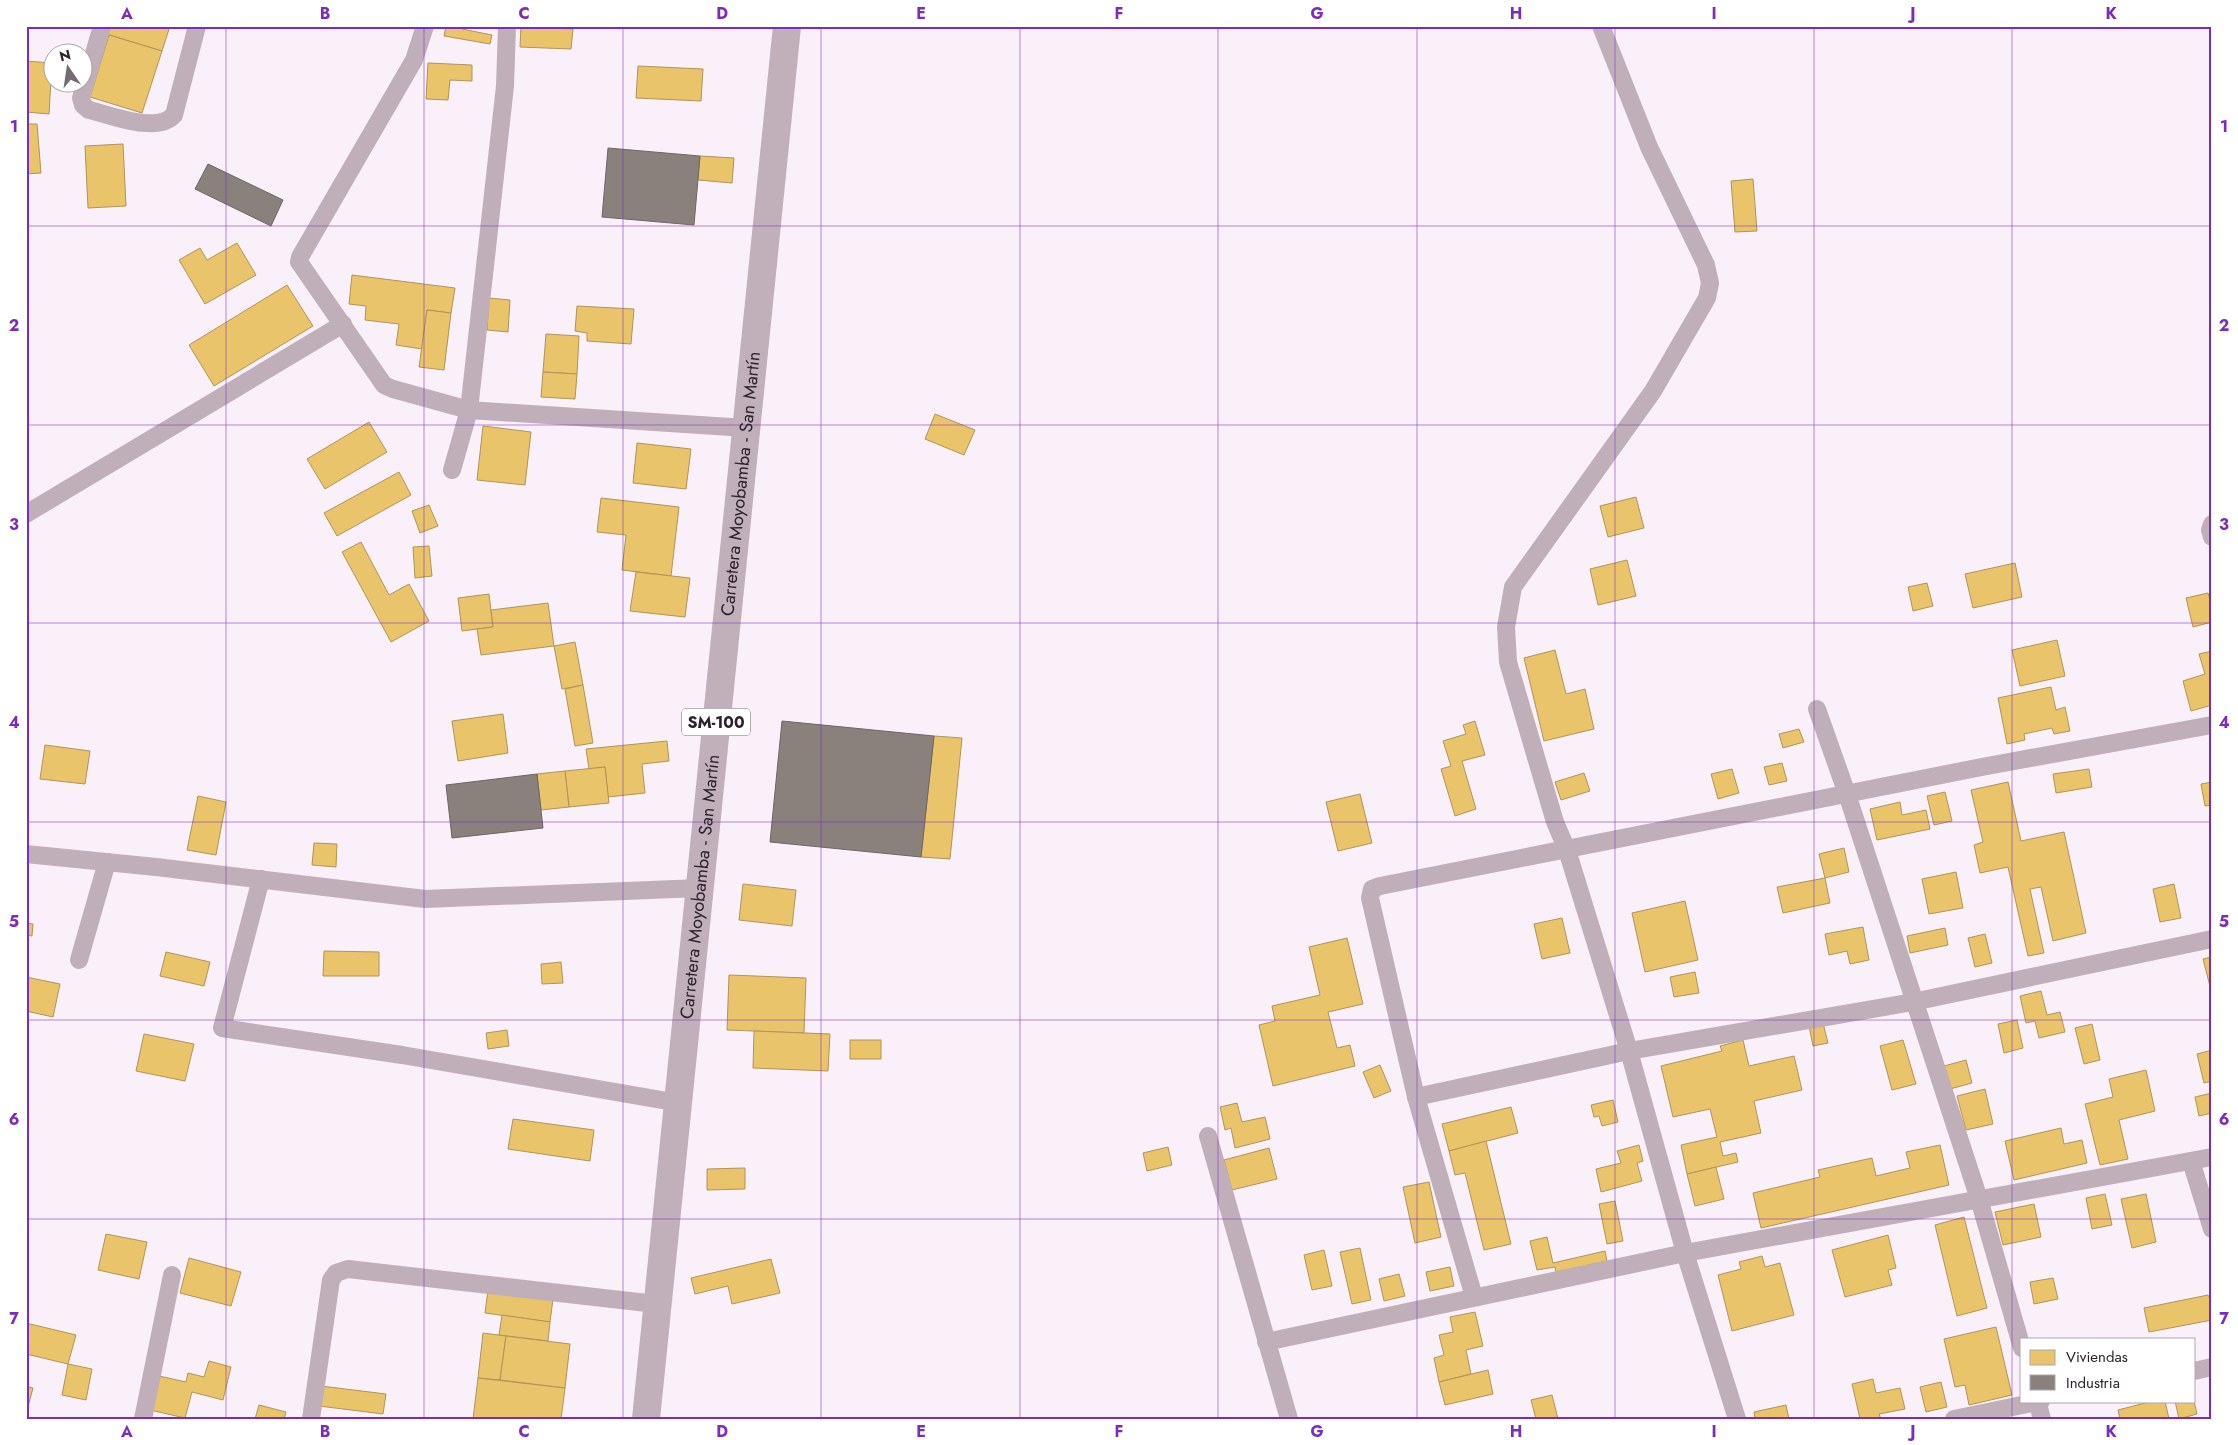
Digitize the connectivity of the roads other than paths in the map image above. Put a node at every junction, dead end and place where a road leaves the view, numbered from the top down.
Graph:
1 (102, 26) edge
2 (197, 26) edge
3 (425, 26) edge
4 (507, 26) edge
5 (787, 26) edge
6 (1601, 26) edge
7 (343, 324) junction
8 (469, 410) junction
9 (746, 428) junction
10 (452, 470) dead end
11 (26, 514) edge
12 (2212, 524) edge
13 (2212, 537) edge
14 (1817, 709) dead end
15 (2212, 725) edge
16 (1847, 794) junction
17 (1567, 850) junction
18 (26, 854) edge
19 (107, 862) junction
20 (261, 879) junction
21 (699, 888) junction
22 (2212, 939) edge
23 (79, 960) dead end
24 (1913, 1002) junction
25 (1629, 1051) junction
26 (1416, 1097) junction
27 (679, 1103) junction
28 (1208, 1136) dead end
29 (2212, 1157) edge
30 (2191, 1161) junction
31 (1979, 1199) junction
32 (2212, 1229) edge
33 (1685, 1253) junction
34 (172, 1275) dead end
35 (1474, 1297) junction
36 (656, 1304) junction
37 (2020, 1341) edge
38 (1266, 1342) junction
39 (2212, 1367) edge
40 (2196, 1371) edge
41 (2034, 1402) edge
42 (2039, 1402) edge
43 (143, 1419) edge
44 (311, 1419) edge
45 (646, 1419) edge
46 (1289, 1419) edge
47 (1737, 1419) edge
48 (1954, 1419) edge
49 (2042, 1419) edge

1 - 2 street
3 - 7 street
4 - 8 street
5 - 9 main road, Carretera Moyobamba - San Martín / SM-100
6 - 17 street
7 - 8 street
7 - 11 street
8 - 9 street
8 - 10 street
9 - 21 main road, Carretera Moyobamba - San Martín / SM-100
12 - 13 street
14 - 16 street
15 - 16 street
16 - 17 street
16 - 24 street
17 - 25 street
17 - 26 street
18 - 19 street
19 - 20 street
19 - 23 street
20 - 21 street
20 - 27 street
21 - 27 main road, Carretera Moyobamba - San Martín / SM-100
22 - 24 street
24 - 25 street
24 - 31 street
25 - 26 street
25 - 33 street
26 - 35 street
27 - 36 main road, Carretera Moyobamba - San Martín / SM-100
28 - 38 street
29 - 30 street
30 - 31 street
30 - 32 street
31 - 33 street
31 - 37 street
33 - 35 street
33 - 47 street
34 - 43 street
35 - 38 street
36 - 44 street
36 - 45 main road, Carretera Moyobamba - San Martín / SM-100
38 - 46 street
39 - 40 street
41 - 48 street
42 - 49 street

